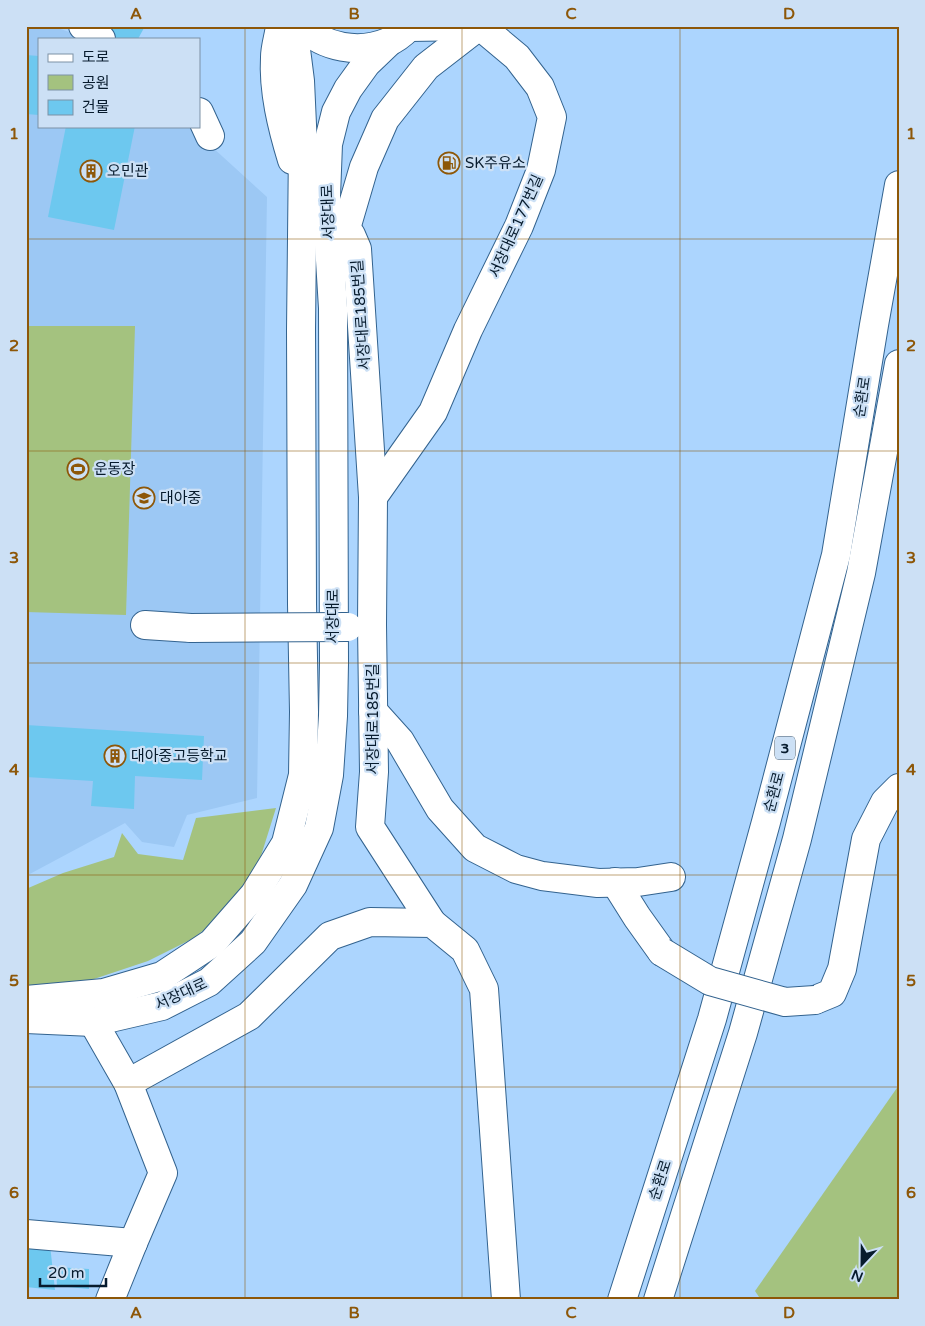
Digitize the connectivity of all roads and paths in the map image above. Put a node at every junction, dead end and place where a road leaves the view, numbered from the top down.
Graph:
1 (83, 26) edge
2 (280, 26) edge
3 (293, 26) edge
4 (302, 26) edge
5 (474, 26) edge
6 (480, 26) edge
7 (403, 32) edge
8 (100, 38) edge
9 (899, 185) edge
10 (303, 199) junction
11 (347, 225) junction
12 (333, 308) junction
13 (899, 364) edge
14 (373, 497) junction
15 (145, 625) dead end
16 (360, 626) junction
17 (373, 711) junction
18 (899, 788) edge
19 (671, 877) dead end
20 (615, 882) junction
21 (432, 923) junction
22 (26, 1000) edge
23 (26, 1019) edge
24 (93, 1022) junction
25 (128, 1084) junction
26 (26, 1234) edge
27 (133, 1242) junction
28 (110, 1300) edge
29 (506, 1300) edge
30 (622, 1300) edge
31 (658, 1300) edge

1 - 8 main road
2 - 10 main road
3 - 10 main road, 서장대로
4 - 7 main road
5 - 7 main road
6 - 11 main road
6 - 14 main road, 서장대로177번길
7 - 12 main road, 서장대로
9 - 30 main road, 순환로 / 3
10 - 22 main road, 서장대로
11 - 12 main road
11 - 14 main road, 서장대로185번길
12 - 24 main road, 서장대로
13 - 31 main road, 순환로 / 3
14 - 16 main road, 서장대로185번길
15 - 16 main road, bridge
16 - 17 main road, 서장대로185번길
17 - 20 main road
17 - 21 main road, 서장대로185번길
18 - 20 main road, bridge
19 - 20 main road
21 - 25 main road
21 - 29 main road, 서장대로185번길
23 - 24 main road, 서장대로
24 - 25 main road
25 - 27 main road
26 - 27 main road
27 - 28 main road

